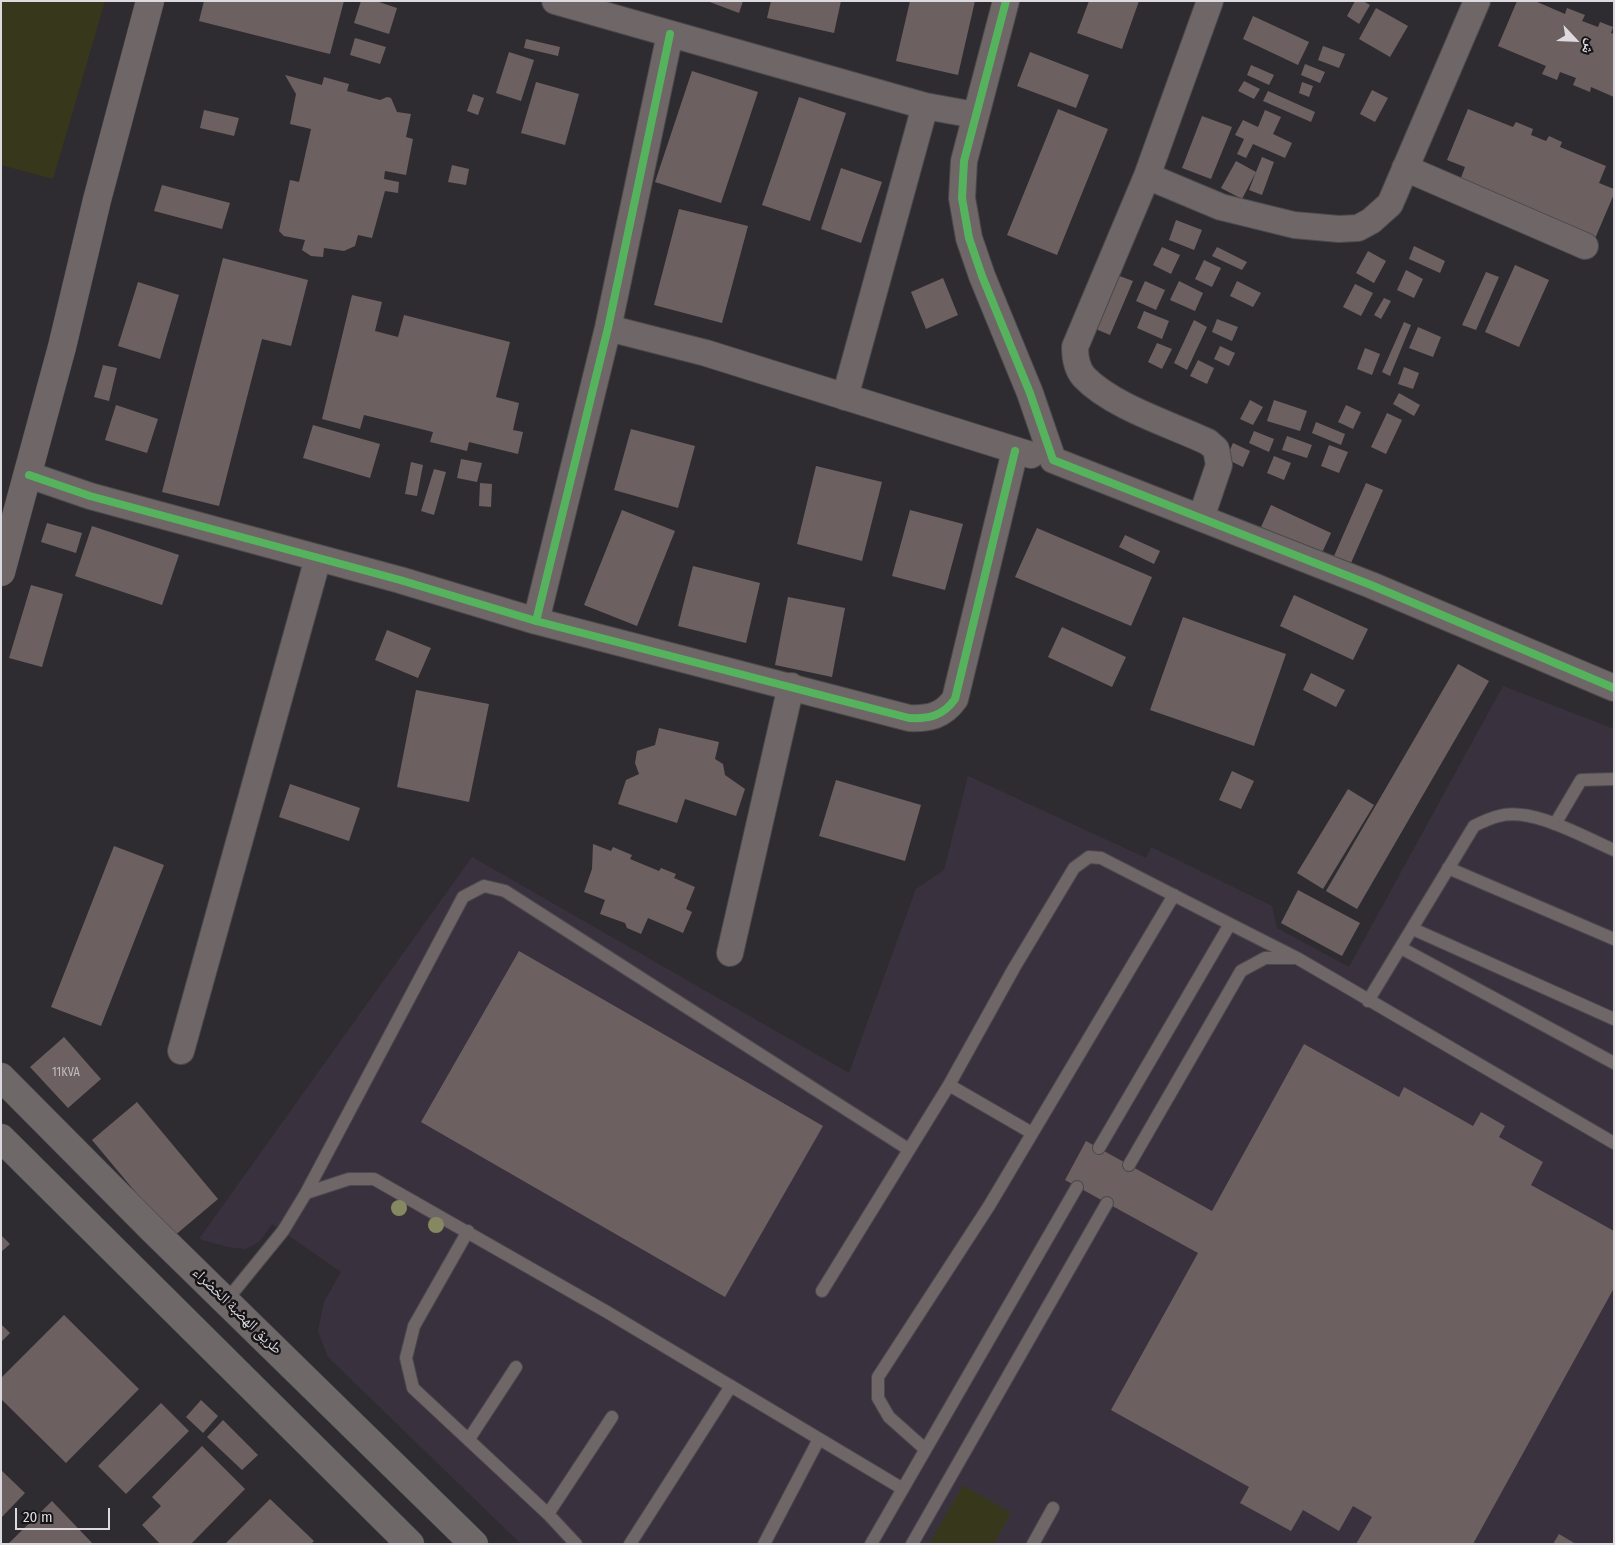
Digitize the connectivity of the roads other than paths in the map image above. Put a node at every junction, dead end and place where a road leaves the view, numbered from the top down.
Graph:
1 (150, 1) edge
2 (555, 1) edge
3 (1006, 1) edge
4 (1210, 1) edge
5 (1477, 1) edge
6 (670, 34) junction
7 (925, 106) junction
8 (975, 115) junction
9 (1405, 168) junction
10 (1147, 176) junction
11 (1585, 246) dead end
12 (608, 328) junction
13 (845, 397) junction
14 (1015, 451) junction
15 (1053, 460) junction
16 (28, 475) junction
17 (1201, 518) junction
18 (318, 558) junction
19 (1, 572) edge
20 (536, 621) junction
21 (791, 686) junction
22 (1614, 688) edge
23 (1614, 778) edge
24 (1555, 824) junction
25 (1614, 850) edge
26 (1448, 868) junction
27 (1174, 895) junction
28 (1230, 924) junction
29 (1413, 928) junction
30 (1614, 939) edge
31 (1401, 948) junction
32 (730, 953) dead end
33 (1297, 958) junction
34 (1368, 1001) junction
35 (1614, 1019) edge
36 (181, 1051) dead end
37 (1614, 1063) edge
38 (1, 1077) edge
39 (949, 1085) junction
40 (1032, 1133) junction
41 (1, 1138) edge
42 (1614, 1143) edge
43 (1099, 1148) dead end
44 (908, 1149) junction
45 (1129, 1164) dead end
46 (1078, 1186) dead end
47 (306, 1193) junction
48 (1107, 1203) dead end
49 (468, 1231) junction
50 (822, 1291) dead end
51 (226, 1301) junction
52 (516, 1367) dead end
53 (731, 1386) junction
54 (612, 1417) dead end
55 (469, 1439) junction
56 (819, 1440) junction
57 (925, 1449) junction
58 (903, 1489) junction
59 (1053, 1508) dead end
60 (548, 1514) junction
61 (410, 1544) edge
62 (474, 1544) edge
63 (576, 1544) edge
64 (630, 1544) edge
65 (764, 1544) edge
66 (871, 1544) edge
67 (912, 1544) edge
68 (1033, 1544) edge

1 - 16 street
2 - 6 street
3 - 8 street
4 - 10 street
5 - 9 street
6 - 7 street
6 - 12 street
7 - 8 street
7 - 13 street
8 - 15 street
9 - 10 street
9 - 11 street
10 - 17 street
12 - 13 street
12 - 20 street
13 - 14 street
14 - 15 street
14 - 21 street
15 - 17 street
16 - 18 street
16 - 19 street
17 - 22 street
18 - 20 street
18 - 36 street
20 - 21 street
21 - 32 street
23 - 24 lane
24 - 25 lane
24 - 26 lane
26 - 29 lane
26 - 30 lane
27 - 28 lane
27 - 39 lane
27 - 40 lane
28 - 33 lane
28 - 43 lane
29 - 31 lane
29 - 35 lane
31 - 34 lane
31 - 37 lane
33 - 34 lane
33 - 45 lane
34 - 42 lane
38 - 51 main road, طريق الهضبة الخضراء
39 - 40 lane
39 - 44 lane
40 - 57 lane
41 - 61 main road
44 - 47 lane
44 - 50 lane
46 - 57 lane
47 - 49 lane
47 - 51 lane
48 - 67 lane
49 - 53 lane
49 - 55 lane
51 - 62 main road, طريق الهضبة الخضراء
52 - 55 lane
53 - 56 lane
53 - 64 lane
54 - 60 lane
55 - 60 lane
56 - 58 lane
56 - 65 lane
57 - 58 lane
58 - 66 lane
59 - 68 lane
60 - 63 lane

